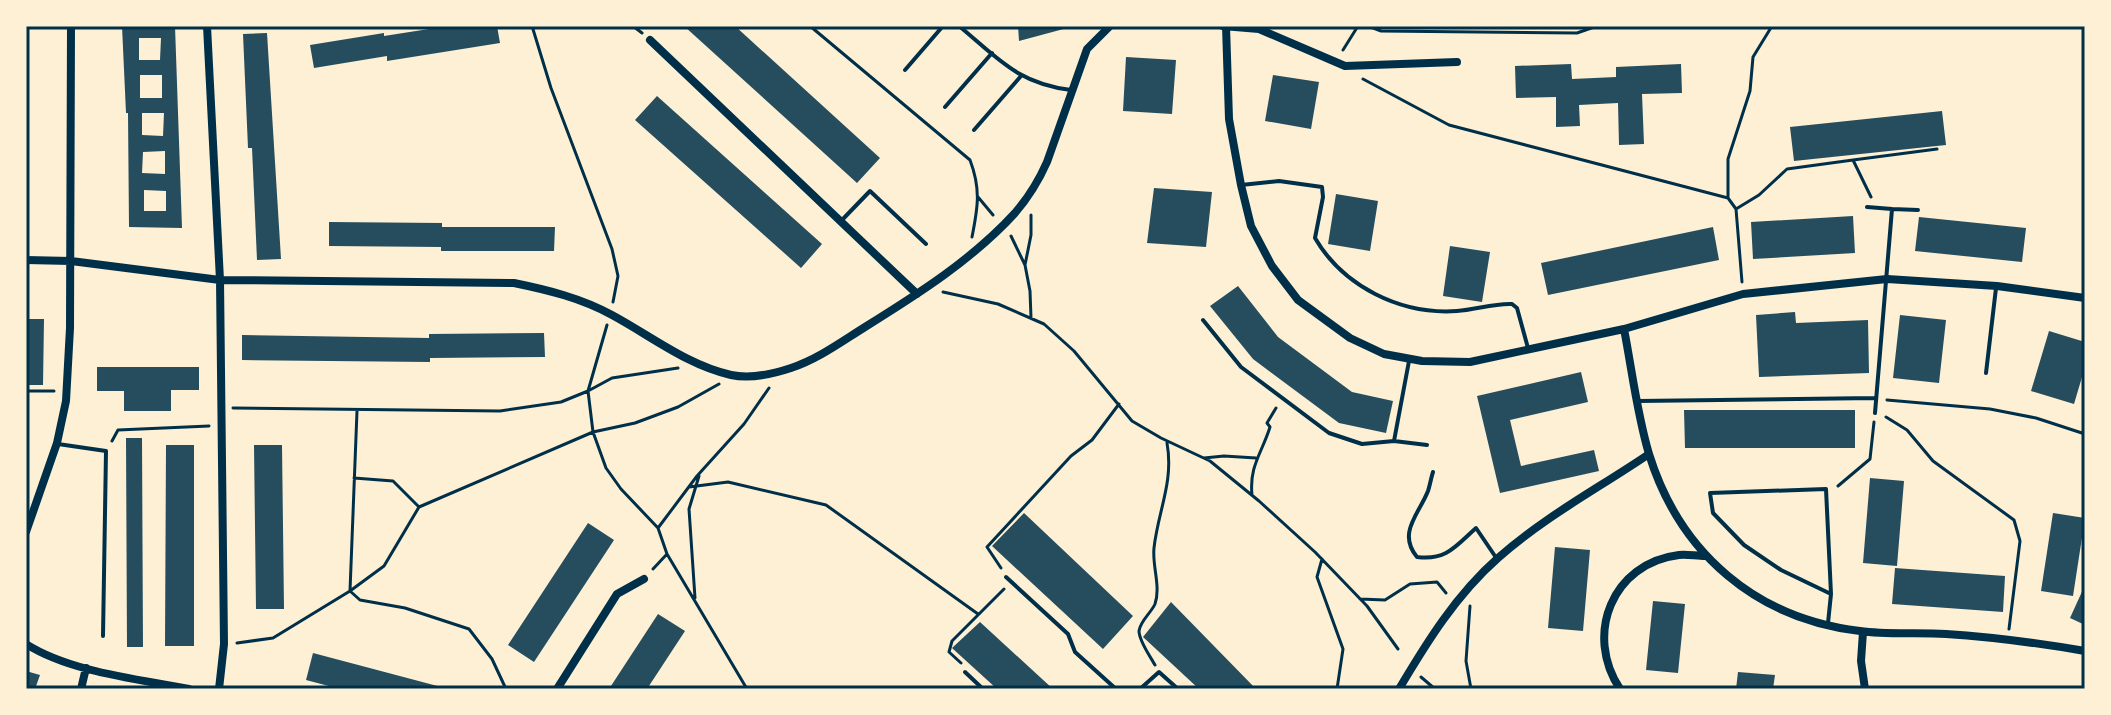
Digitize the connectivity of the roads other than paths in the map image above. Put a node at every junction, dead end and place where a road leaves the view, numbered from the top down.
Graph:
1 (71, 26) edge
2 (207, 26) edge
3 (943, 26) edge
4 (959, 26) edge
5 (1110, 26) edge
6 (1225, 26) edge
7 (650, 40) dead end
8 (992, 53) junction
9 (1457, 62) dead end
10 (905, 70) dead end
11 (1021, 76) junction
12 (1071, 90) junction
13 (945, 107) dead end
14 (974, 130) dead end
15 (1241, 185) junction
16 (1867, 207) dead end
17 (1892, 209) junction
18 (1918, 210) dead end
19 (840, 222) junction
20 (926, 244) dead end
21 (26, 260) edge
22 (71, 261) junction
23 (1887, 279) junction
24 (220, 280) junction
25 (1997, 286) junction
26 (917, 294) junction
27 (2085, 298) edge
28 (1203, 320) dead end
29 (1624, 329) junction
30 (1529, 351) junction
31 (1409, 359) junction
32 (1986, 373) dead end
33 (1875, 398) junction
34 (1638, 401) junction
35 (1875, 413) road end
36 (1394, 441) junction
37 (57, 443) junction
38 (1427, 445) dead end
39 (1649, 454) junction
40 (1433, 472) dead end
41 (26, 532) edge
42 (1705, 556) junction
43 (1497, 559) junction
44 (1006, 577) road end
45 (644, 579) road end
46 (1831, 594) junction
47 (1828, 626) junction
48 (1863, 632) junction
49 (103, 636) dead end
50 (26, 644) edge
51 (2085, 651) edge
52 (86, 668) junction
53 (965, 672) dead end
54 (81, 689) edge
55 (189, 689) edge
56 (219, 689) edge
57 (557, 689) edge
58 (983, 689) edge
59 (1116, 689) edge
60 (1140, 689) edge
61 (1178, 689) edge
62 (1399, 689) edge
63 (1620, 689) edge
64 (1865, 689) edge

1 - 22 street
2 - 24 street
3 - 10 lane
4 - 8 lane
5 - 12 street
6 - 9 street
6 - 15 street
7 - 19 street
8 - 11 lane
8 - 13 lane
11 - 12 lane
11 - 14 lane
12 - 26 street
15 - 30 lane
15 - 31 street
16 - 17 lane
17 - 18 lane
17 - 23 lane
19 - 20 lane
19 - 26 street
21 - 22 street
22 - 24 street
22 - 37 street
23 - 25 street
23 - 29 street
23 - 33 lane
24 - 26 street
24 - 56 street
25 - 27 street
25 - 32 lane
28 - 36 lane
29 - 30 street
29 - 34 street
30 - 31 street
31 - 36 lane
33 - 34 lane
33 - 35 lane
34 - 39 street
36 - 38 lane
37 - 41 street
37 - 49 lane
39 - 42 street
39 - 43 street
40 - 43 lane
42 - 47 street
42 - 63 street
43 - 62 street
44 - 59 lane
45 - 57 street
46 - 46 lane
46 - 47 lane
47 - 48 street
48 - 51 street
48 - 64 street
50 - 52 street
52 - 54 street
52 - 55 street
53 - 58 lane
60 - 61 lane

